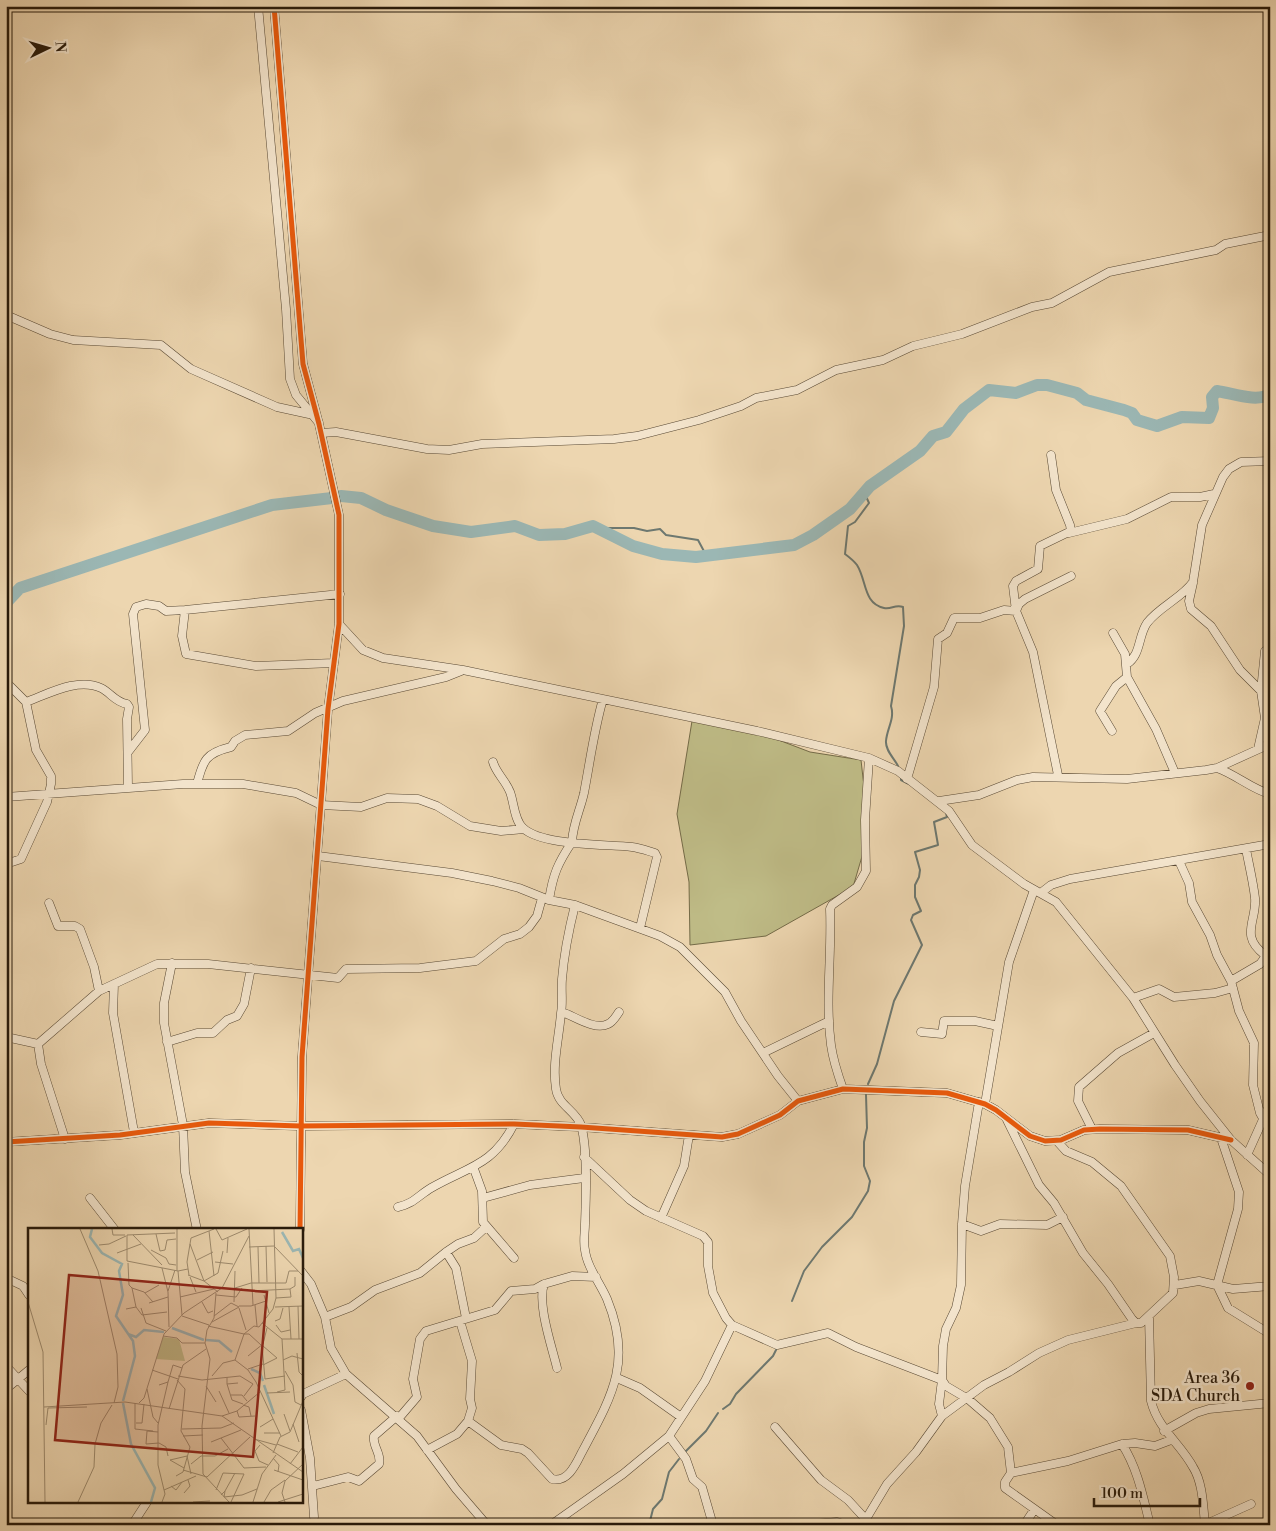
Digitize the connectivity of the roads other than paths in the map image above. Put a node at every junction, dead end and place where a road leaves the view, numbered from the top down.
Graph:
1 (258, 6) edge
2 (274, 6) edge
3 (1270, 235) edge
4 (6, 315) edge
5 (310, 414) junction
6 (319, 424) junction
7 (321, 433) junction
8 (1051, 455) dead end
9 (1270, 461) edge
10 (1214, 494) junction
11 (1069, 533) junction
12 (1071, 576) dead end
13 (1193, 582) junction
14 (340, 594) junction
15 (185, 610) junction
16 (1016, 611) junction
17 (339, 624) junction
18 (1113, 633) dead end
19 (1265, 651) dead end
20 (334, 663) junction
21 (1127, 664) junction
22 (463, 670) junction
23 (1127, 677) junction
24 (6, 682) edge
25 (1261, 691) junction
26 (603, 699) junction
27 (26, 702) junction
28 (328, 709) junction
29 (1112, 731) dead end
30 (1270, 744) edge
31 (1258, 749) junction
32 (128, 752) junction
33 (869, 758) junction
34 (493, 762) dead end
35 (1217, 768) junction
36 (1175, 773) junction
37 (1058, 776) junction
38 (907, 779) junction
39 (197, 784) junction
40 (128, 787) junction
41 (49, 792) junction
42 (1270, 794) edge
43 (6, 797) edge
44 (939, 801) junction
45 (321, 805) junction
46 (524, 829) junction
47 (572, 842) junction
48 (1270, 844) edge
49 (1246, 848) junction
50 (318, 856) junction
51 (1179, 861) junction
52 (6, 864) edge
53 (1038, 891) junction
54 (545, 899) junction
55 (49, 903) dead end
56 (575, 904) junction
57 (640, 928) junction
58 (1267, 952) edge
59 (172, 963) junction
60 (252, 968) junction
61 (308, 976) junction
62 (114, 984) junction
63 (1232, 984) junction
64 (99, 991) junction
65 (1133, 998) junction
66 (562, 1012) junction
67 (619, 1012) dead end
68 (828, 1021) junction
69 (998, 1026) junction
70 (921, 1032) dead end
71 (1154, 1033) junction
72 (6, 1037) edge
73 (168, 1042) junction
74 (38, 1044) junction
75 (763, 1053) junction
76 (843, 1089) junction
77 (798, 1101) junction
78 (982, 1103) junction
79 (1270, 1104) edge
80 (1005, 1116) junction
81 (1264, 1120) junction
82 (514, 1124) junction
83 (183, 1125) junction
84 (300, 1126) junction
85 (581, 1127) junction
86 (1092, 1129) junction
87 (134, 1132) junction
88 (689, 1135) junction
89 (1221, 1138) junction
90 (65, 1139) junction
91 (1231, 1140) junction
92 (1056, 1141) junction
93 (6, 1142) edge
94 (1247, 1155) junction
95 (584, 1157) junction
96 (474, 1168) junction
97 (1270, 1175) edge
98 (584, 1178) junction
99 (90, 1198) dead end
100 (483, 1198) junction
101 (398, 1207) dead end
102 (1063, 1217) junction
103 (661, 1218) junction
104 (962, 1224) junction
105 (486, 1227) junction
106 (113, 1228) edge
107 (197, 1228) edge
108 (300, 1228) edge
109 (446, 1252) junction
110 (514, 1258) dead end
111 (302, 1272) edge
112 (596, 1277) junction
113 (6, 1278) edge
114 (544, 1284) junction
115 (1175, 1285) junction
116 (1217, 1285) junction
117 (1270, 1286) edge
118 (28, 1294) edge
119 (1149, 1316) junction
120 (324, 1317) junction
121 (463, 1319) junction
122 (1136, 1323) junction
123 (732, 1325) junction
124 (1270, 1334) edge
125 (6, 1366) edge
126 (556, 1368) dead end
127 (28, 1371) edge
128 (346, 1374) junction
129 (18, 1378) junction
130 (617, 1378) junction
131 (942, 1380) junction
132 (6, 1389) edge
133 (28, 1390) edge
134 (302, 1396) edge
135 (968, 1398) junction
136 (1270, 1403) edge
137 (302, 1416) edge
138 (942, 1416) junction
139 (398, 1417) junction
140 (681, 1417) junction
141 (468, 1421) junction
142 (775, 1427) dead end
143 (1164, 1431) junction
144 (670, 1436) junction
145 (1172, 1440) junction
146 (1122, 1444) junction
147 (427, 1450) junction
148 (1011, 1473) junction
149 (314, 1486) junction
150 (146, 1504) edge
151 (1251, 1504) dead end
152 (1034, 1510) junction
153 (138, 1514) junction
154 (314, 1517) dead end
155 (868, 1523) edge
156 (1204, 1524) edge
157 (132, 1525) edge
158 (140, 1525) edge
159 (487, 1525) edge
160 (551, 1525) edge
161 (713, 1525) edge
162 (802, 1525) edge
163 (846, 1525) edge
164 (1024, 1525) edge
165 (1057, 1525) edge
166 (1150, 1525) edge

1 - 5 street
2 - 6 street
3 - 7 street
4 - 5 street
5 - 6 street
6 - 7 street
7 - 14 street
8 - 11 street
9 - 10 street
10 - 11 street
10 - 13 street
11 - 16 street
12 - 16 street
13 - 21 street
13 - 25 street
14 - 15 street
14 - 17 street
15 - 20 street
15 - 32 street
16 - 37 street
16 - 38 street
17 - 20 street
17 - 22 street
18 - 21 street
19 - 25 street
20 - 28 street
21 - 23 street
22 - 26 street
22 - 28 street
23 - 29 street
23 - 36 street
24 - 27 street
25 - 31 street
26 - 33 street
26 - 47 street
27 - 32 street
27 - 41 street
28 - 39 street
28 - 45 street
30 - 31 street
31 - 35 street
32 - 40 street
33 - 38 street
33 - 68 street
34 - 46 street
35 - 36 street
35 - 42 street
36 - 37 street
37 - 44 street
38 - 44 street
39 - 40 street
39 - 45 street
40 - 41 street
41 - 43 street
41 - 52 street
44 - 53 street
45 - 46 street
45 - 50 street
46 - 47 street
47 - 54 street
47 - 57 street
48 - 49 street
49 - 51 street
49 - 58 street
50 - 54 street
50 - 61 street
51 - 53 street
51 - 63 street
53 - 65 street
53 - 69 street
54 - 56 street
54 - 61 street
55 - 64 street
56 - 57 street
56 - 66 street
57 - 75 street
58 - 63 street
59 - 60 street
59 - 62 street
59 - 73 street
60 - 61 street
60 - 73 street
61 - 84 street
62 - 64 street
62 - 87 street
63 - 65 street
63 - 81 street
64 - 74 street
65 - 71 street
66 - 67 street
66 - 85 street
68 - 75 street
68 - 76 street
69 - 70 street
69 - 78 street
71 - 86 street
71 - 91 street
72 - 74 street
73 - 83 street
74 - 90 street
75 - 77 street
76 - 77 street
76 - 78 street
77 - 88 street
78 - 80 street
78 - 104 street
79 - 81 street
80 - 92 street
80 - 102 street
81 - 94 street
82 - 84 street
82 - 85 street
82 - 96 street
83 - 84 street
83 - 87 street
83 - 107 street
84 - 108 street
85 - 88 street
85 - 95 street
86 - 89 street
86 - 92 street
87 - 90 street
88 - 103 street
89 - 91 street
89 - 116 street
90 - 93 street
91 - 94 street
92 - 115 street
94 - 97 street
95 - 98 street
95 - 103 street
96 - 100 street
96 - 101 street
98 - 100 street
98 - 112 street
99 - 106 street
100 - 105 street
102 - 104 street
102 - 122 street
103 - 123 street
104 - 131 street
105 - 109 street
105 - 110 street
109 - 120 street
109 - 121 street
111 - 120 street
112 - 114 street
112 - 130 street
113 - 118 street
114 - 121 street
114 - 126 street
115 - 116 street
115 - 119 street
116 - 117 street
116 - 124 street
119 - 122 street
119 - 143 street
120 - 128 street
121 - 139 street
121 - 141 street
122 - 135 street
123 - 131 street
123 - 140 street
125 - 129 street
127 - 129 street
128 - 134 street
128 - 139 street
129 - 132 street
129 - 133 street
130 - 140 street
130 - 141 street
131 - 135 street
131 - 138 street
135 - 138 street
135 - 148 street
136 - 143 street
137 - 149 street
138 - 155 street
139 - 147 street
139 - 149 street
140 - 144 street
141 - 147 street
142 - 155 street
143 - 145 street
144 - 160 street
144 - 161 street
145 - 146 street
145 - 156 street
146 - 148 street
146 - 166 street
147 - 159 street
148 - 152 street
149 - 154 street
150 - 153 street
151 - 156 street
152 - 164 street
152 - 165 street
153 - 157 street
153 - 158 street
162 - 163 street

